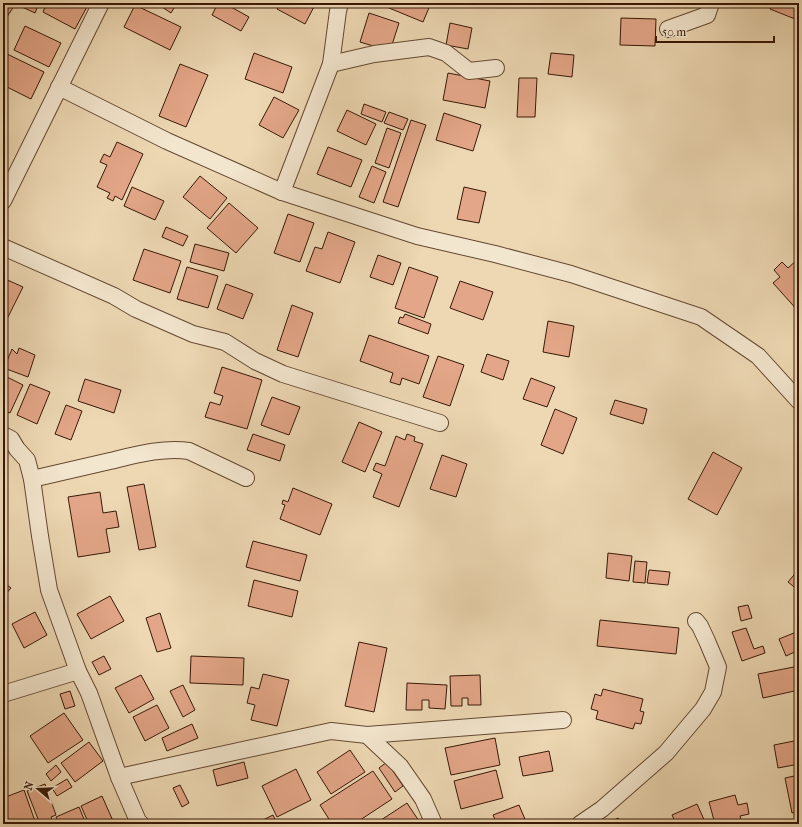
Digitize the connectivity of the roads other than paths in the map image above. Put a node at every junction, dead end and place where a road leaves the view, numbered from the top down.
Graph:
1 (101, 3) edge
2 (340, 3) edge
3 (711, 3) edge
4 (668, 29) dead end
5 (331, 64) junction
6 (496, 68) dead end
7 (59, 87) junction
8 (282, 192) junction
9 (3, 201) edge
10 (3, 247) edge
11 (799, 401) edge
12 (440, 423) dead end
13 (3, 435) edge
14 (246, 478) dead end
15 (32, 479) junction
16 (696, 621) dead end
17 (78, 671) junction
18 (6, 688) edge
19 (562, 720) dead end
20 (367, 734) junction
21 (119, 777) junction
22 (136, 823) edge
23 (434, 824) edge
24 (580, 824) edge

1 - 7 street
2 - 5 street
3 - 4 street
5 - 6 street
5 - 8 street
7 - 8 street
7 - 9 street
8 - 11 street
10 - 12 street
13 - 15 street
14 - 15 street
15 - 17 street
16 - 24 street
17 - 18 street
17 - 21 street
19 - 20 street
20 - 21 street
20 - 23 street
21 - 22 street

